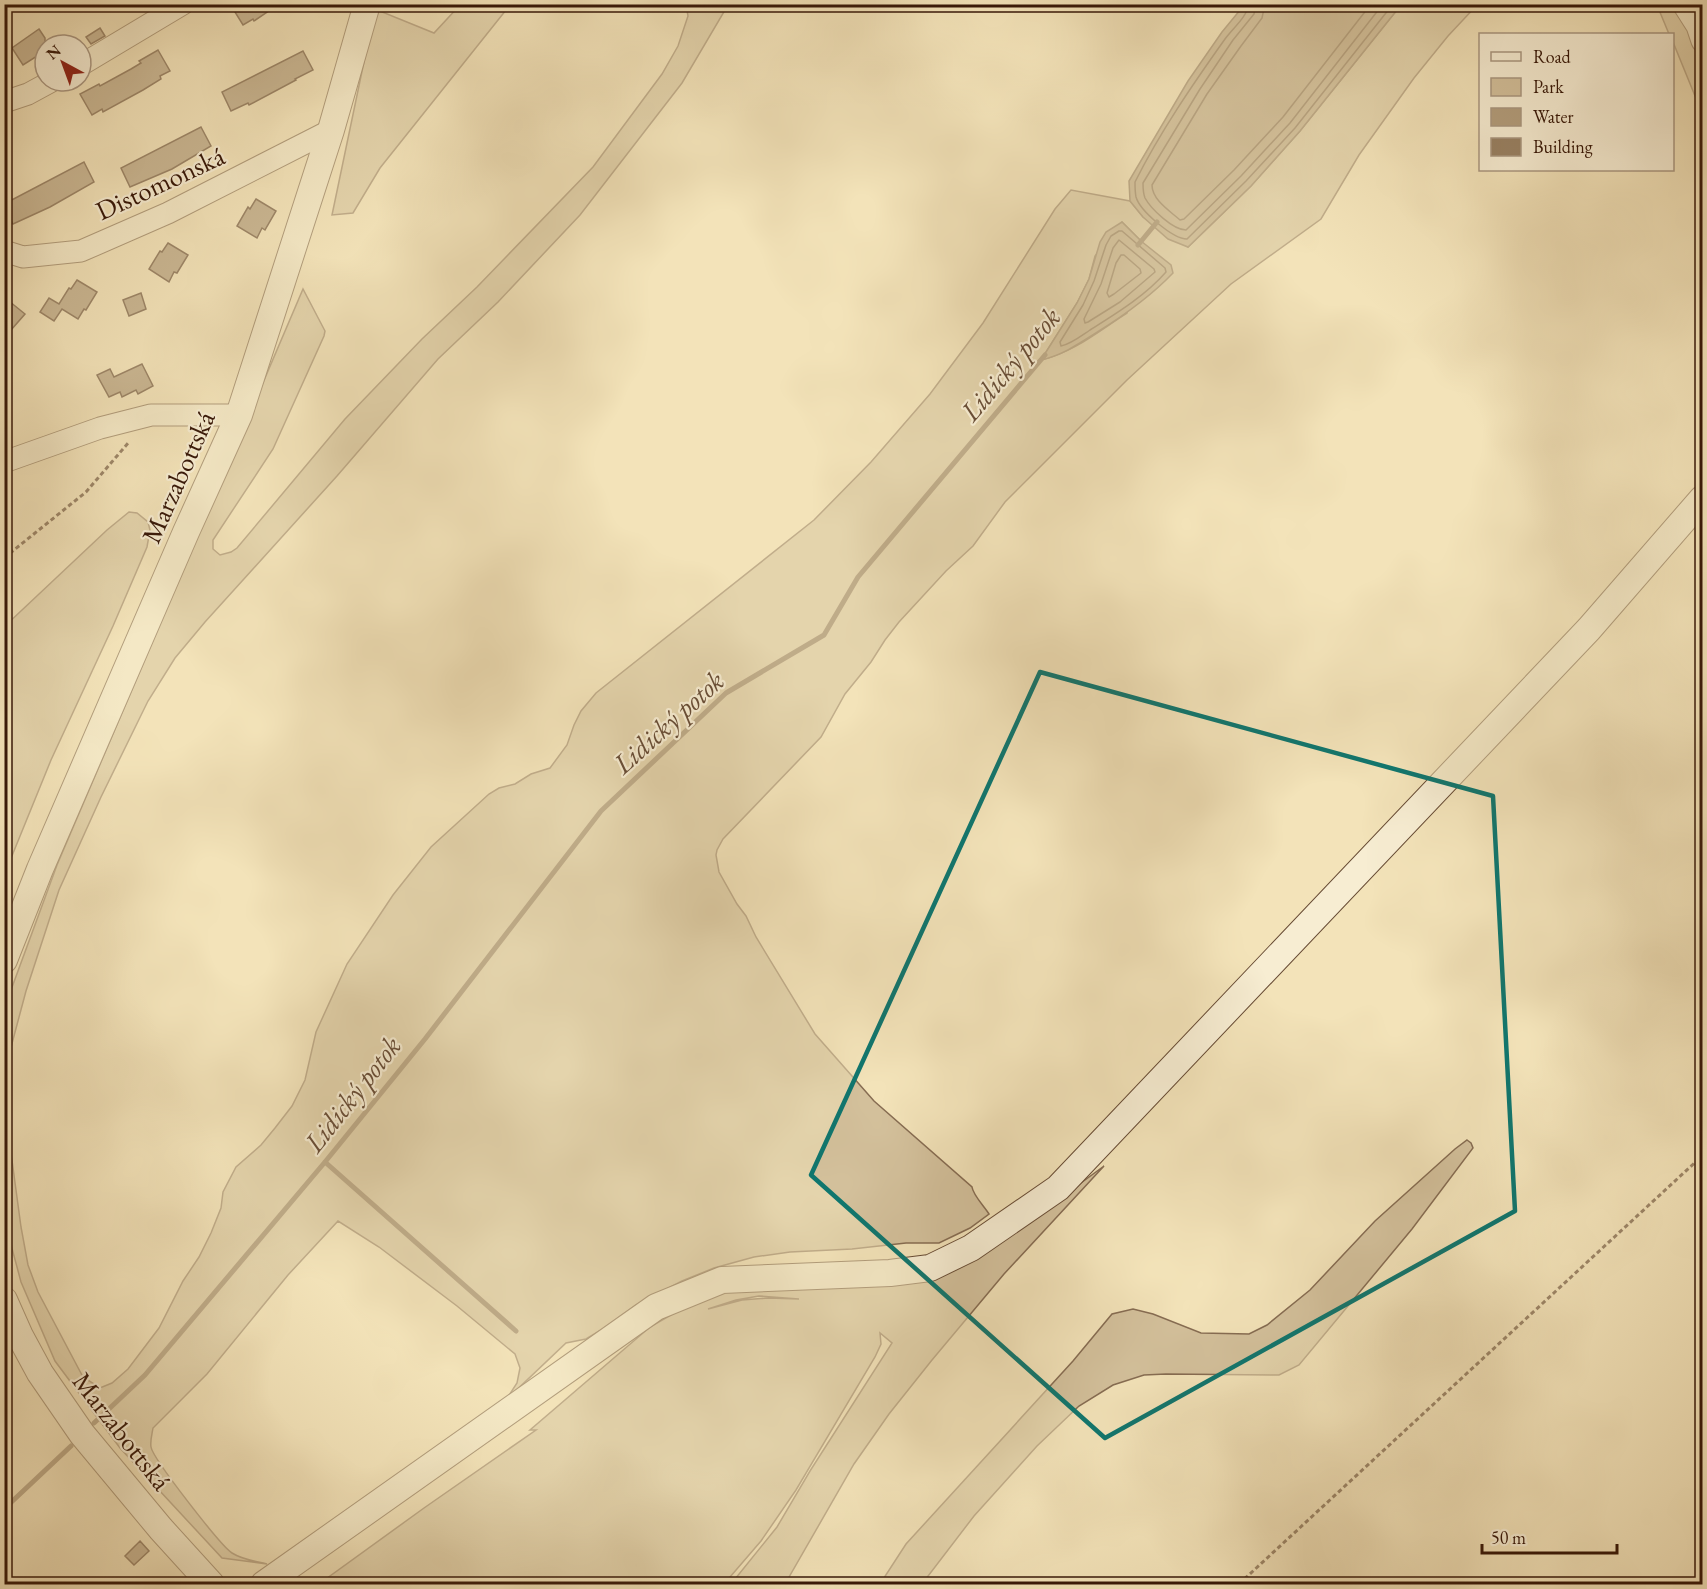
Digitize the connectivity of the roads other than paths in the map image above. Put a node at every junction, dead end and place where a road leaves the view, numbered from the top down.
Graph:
1 (183, 4) edge
2 (367, 4) edge
3 (1683, 4) edge
4 (1702, 41) edge
5 (93, 58) edge
6 (33, 91) edge
7 (4, 102) edge
8 (331, 130) junction
9 (4, 251) edge
10 (238, 415) junction
11 (4, 462) edge
12 (1702, 499) edge
13 (4, 960) edge
14 (4, 1300) edge
15 (211, 1584) edge
16 (264, 1584) edge

1 - 5 street
2 - 8 street, Marzabottská
3 - 4 street
6 - 7 street
8 - 9 street, Distomonská
8 - 10 street, Marzabottská
10 - 11 street
10 - 13 street, Marzabottská
12 - 16 street
14 - 15 street, Marzabottská

